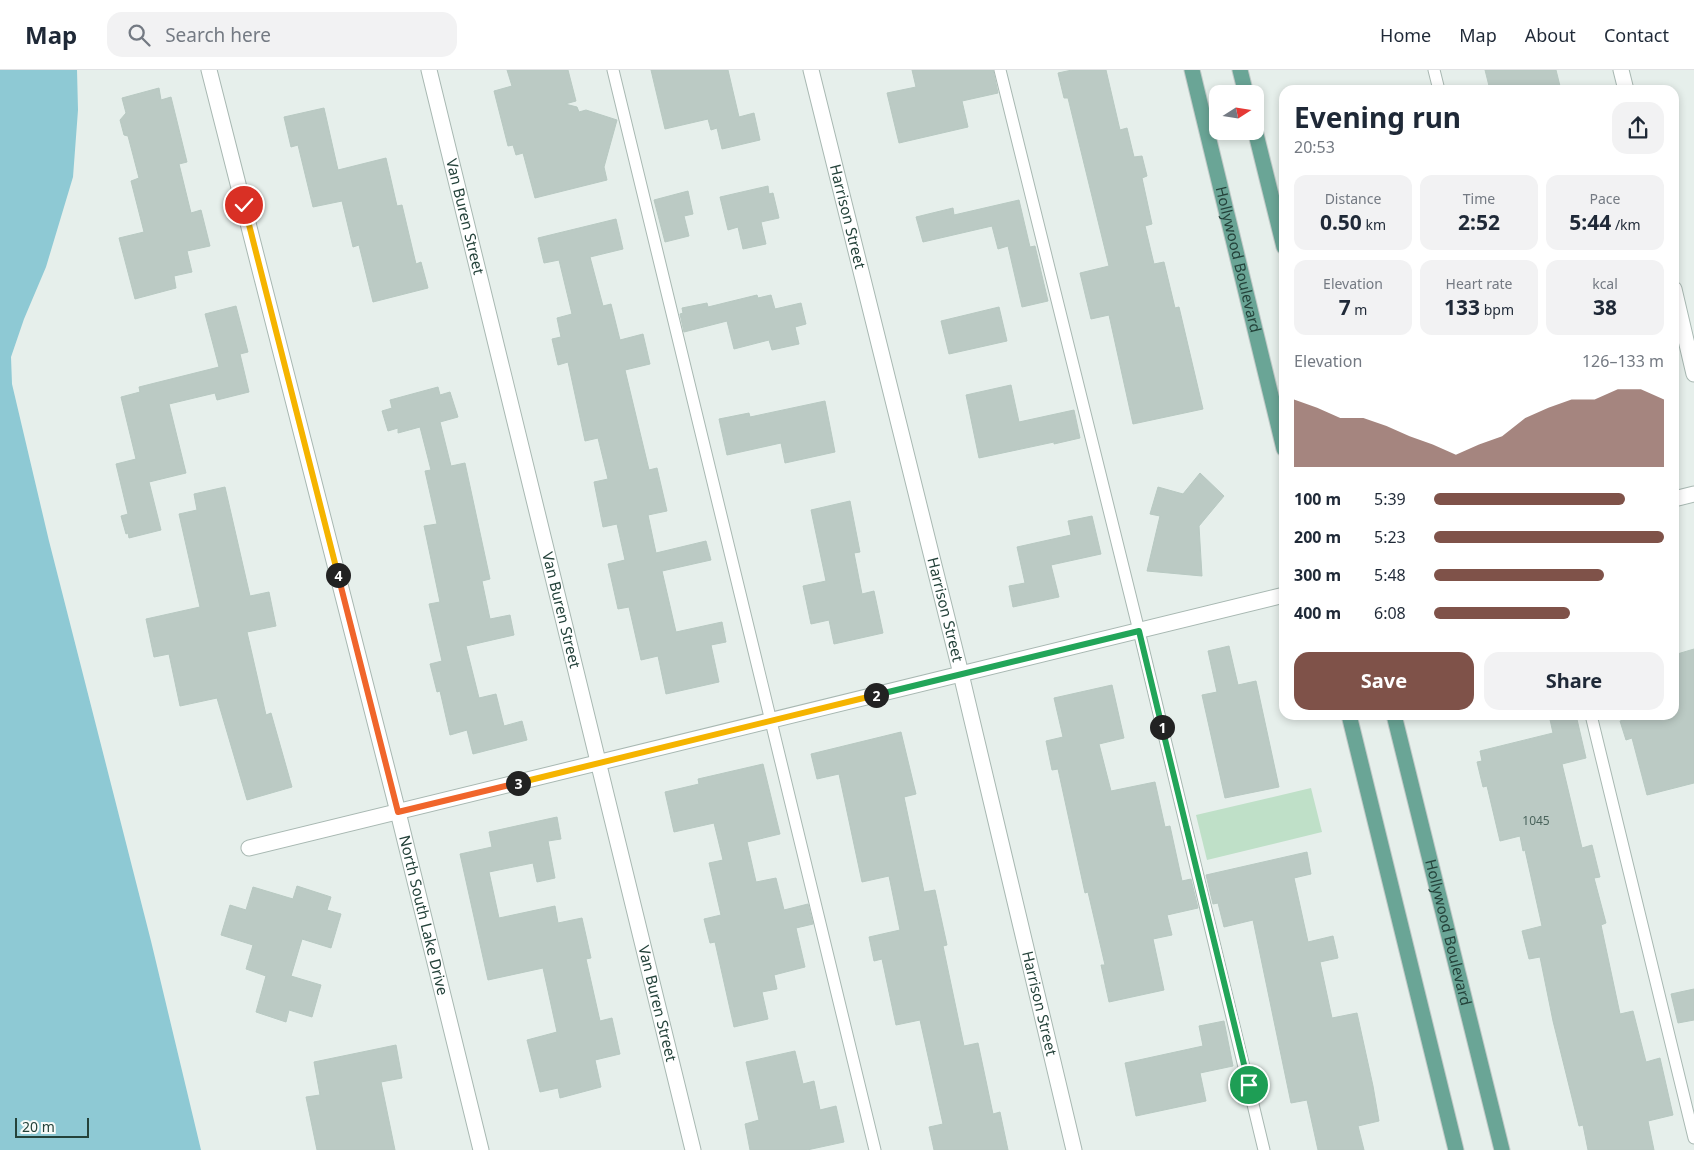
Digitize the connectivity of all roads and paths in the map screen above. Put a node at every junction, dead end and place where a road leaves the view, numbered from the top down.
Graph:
1 (209, 70) edge
2 (429, 70) edge
3 (613, 70) edge
4 (811, 70) edge
5 (1000, 70) edge
6 (1192, 70) edge
7 (1240, 70) edge
8 (1434, 70) edge
9 (1621, 70) edge
10 (1244, 85) edge
11 (1438, 85) edge
12 (1625, 85) edge
13 (1257, 140) edge
14 (1279, 227) edge
15 (1679, 310) edge
16 (1694, 374) edge
17 (1279, 429) edge
18 (1694, 494) edge
19 (1679, 498) edge
20 (1279, 596) edge
21 (1139, 631) junction
22 (961, 674) junction
23 (1350, 720) edge
24 (1395, 720) edge
25 (1592, 720) edge
26 (770, 721) junction
27 (598, 763) junction
28 (398, 812) junction
29 (249, 848) dead end
30 (1694, 1138) edge
31 (481, 1150) edge
32 (693, 1150) edge
33 (875, 1150) edge
34 (1074, 1150) edge
35 (1264, 1150) edge
36 (1456, 1150) edge
37 (1502, 1150) edge

1 - 28 street, North South Lake Drive
2 - 27 street, Van Buren Street
3 - 26 lane
4 - 22 street, Harrison Street
5 - 21 lane
6 - 17 main road, Hollywood Boulevard
7 - 10 main road
8 - 11 lane
9 - 12 street
13 - 14 main road
15 - 16 street
18 - 19 street
20 - 21 street
21 - 22 street
21 - 35 lane
22 - 26 street
22 - 34 street, Harrison Street
23 - 36 main road
24 - 37 main road, Hollywood Boulevard
25 - 30 lane
26 - 27 street
26 - 33 lane
27 - 28 street
27 - 32 street, Van Buren Street
28 - 29 street
28 - 31 street, North South Lake Drive

